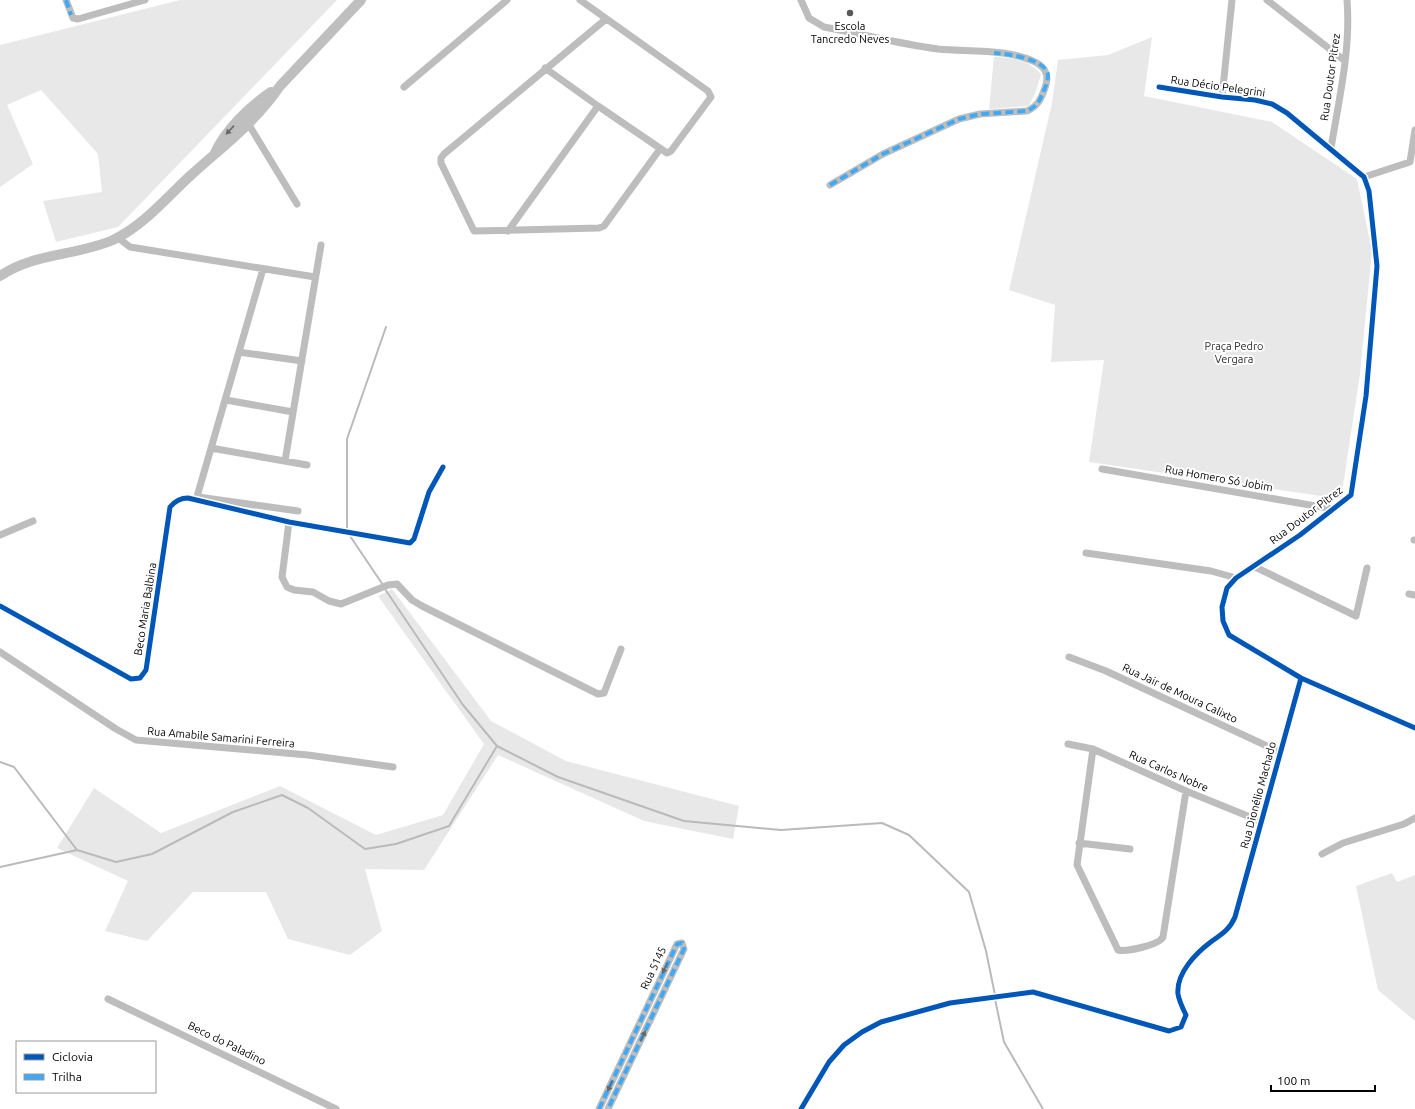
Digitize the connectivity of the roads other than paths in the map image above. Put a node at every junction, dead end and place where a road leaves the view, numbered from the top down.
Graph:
1 (66, 0) edge
2 (146, 0) edge
3 (361, 0) edge
4 (507, 0) edge
5 (580, 0) edge
6 (801, 0) edge
7 (1232, 0) edge
8 (1267, 0) edge
9 (1347, 0) edge
10 (606, 19) junction
11 (1345, 61) junction
12 (545, 68) junction
13 (404, 87) dead end
14 (1159, 87) dead end
15 (1222, 97) junction
16 (598, 106) junction
17 (246, 120) junction
18 (1415, 130) edge
19 (1331, 148) junction
20 (660, 149) junction
21 (1412, 162) edge
22 (1364, 177) junction
23 (830, 185) dead end
24 (297, 204) dead end
25 (508, 231) junction
26 (117, 237) junction
27 (321, 245) dead end
28 (263, 269) junction
29 (0, 276) edge
30 (315, 277) junction
31 (239, 352) junction
32 (302, 361) junction
33 (226, 400) junction
34 (293, 412) junction
35 (211, 448) junction
36 (285, 461) junction
37 (308, 465) dead end
38 (443, 467) dead end
39 (1102, 469) dead end
40 (197, 498) junction
41 (1333, 509) junction
42 (298, 511) dead end
43 (33, 521) dead end
44 (289, 522) junction
45 (0, 535) edge
46 (1086, 553) dead end
47 (1253, 566) junction
48 (1367, 568) dead end
49 (1236, 578) junction
50 (0, 606) edge
51 (621, 649) dead end
52 (0, 652) edge
53 (1069, 657) dead end
54 (1301, 678) junction
55 (1415, 728) edge
56 (1068, 744) dead end
57 (1093, 749) junction
58 (1280, 752) junction
59 (393, 767) dead end
60 (1186, 791) junction
61 (1415, 818) edge
62 (1260, 821) junction
63 (1079, 843) junction
64 (1130, 849) dead end
65 (1322, 854) dead end
66 (108, 999) dead end
67 (628, 1048) junction
68 (635, 1051) junction
69 (336, 1109) edge
70 (600, 1109) edge
71 (608, 1109) edge
72 (801, 1109) edge

1 - 2 street
3 - 17 main road
4 - 13 street
5 - 10 street
6 - 23 street
7 - 15 street
8 - 11 street
9 - 11 street, Rua Doutor Pitrez
10 - 12 street
10 - 20 street
11 - 19 street, Rua Doutor Pitrez
12 - 16 street
12 - 25 street
14 - 15 street, Rua Décio Pelegrini
15 - 19 street, Rua Décio Pelegrini
16 - 20 street
16 - 25 street
17 - 24 street
17 - 26 main road
18 - 21 street
19 - 22 street
20 - 25 street
21 - 22 street
22 - 41 street, Rua Doutor Pitrez
26 - 28 street
26 - 29 main road
27 - 30 street
28 - 30 street
28 - 31 street
30 - 32 street
31 - 32 street
31 - 33 street
32 - 34 street
33 - 34 street
33 - 35 street
34 - 36 street
35 - 36 street
35 - 40 street
36 - 37 street
38 - 44 street, Beco Maria Balbina
39 - 41 street, Rua Homero Só Jobim
40 - 42 street
40 - 44 street, Beco Maria Balbina
40 - 50 street, Beco Maria Balbina
41 - 47 street, Rua Doutor Pitrez
43 - 45 street
44 - 51 street
46 - 49 street
47 - 48 street
47 - 49 street, Rua Doutor Pitrez
49 - 54 street, Rua Doutor Pitrez
52 - 59 street, Rua Amabile Samarini Ferreira
53 - 58 street, Rua Jair de Moura Calixto
54 - 55 street, Rua Doutor Pitrez
54 - 58 street, Rua Dionélio Machado
56 - 57 street, Rua Carlos Nobre
57 - 60 street, Rua Carlos Nobre
57 - 63 street
58 - 62 street, Rua Dionélio Machado
60 - 62 street, Rua Carlos Nobre
60 - 63 street
61 - 65 street
62 - 72 street, Rua Dionélio Machado
63 - 64 street
66 - 69 street, Beco do Paladino
67 - 68 street
68 -> 67 street, Rua 5145
67 -> 70 street, Rua 5145
68 - 71 street, Rua 5145

